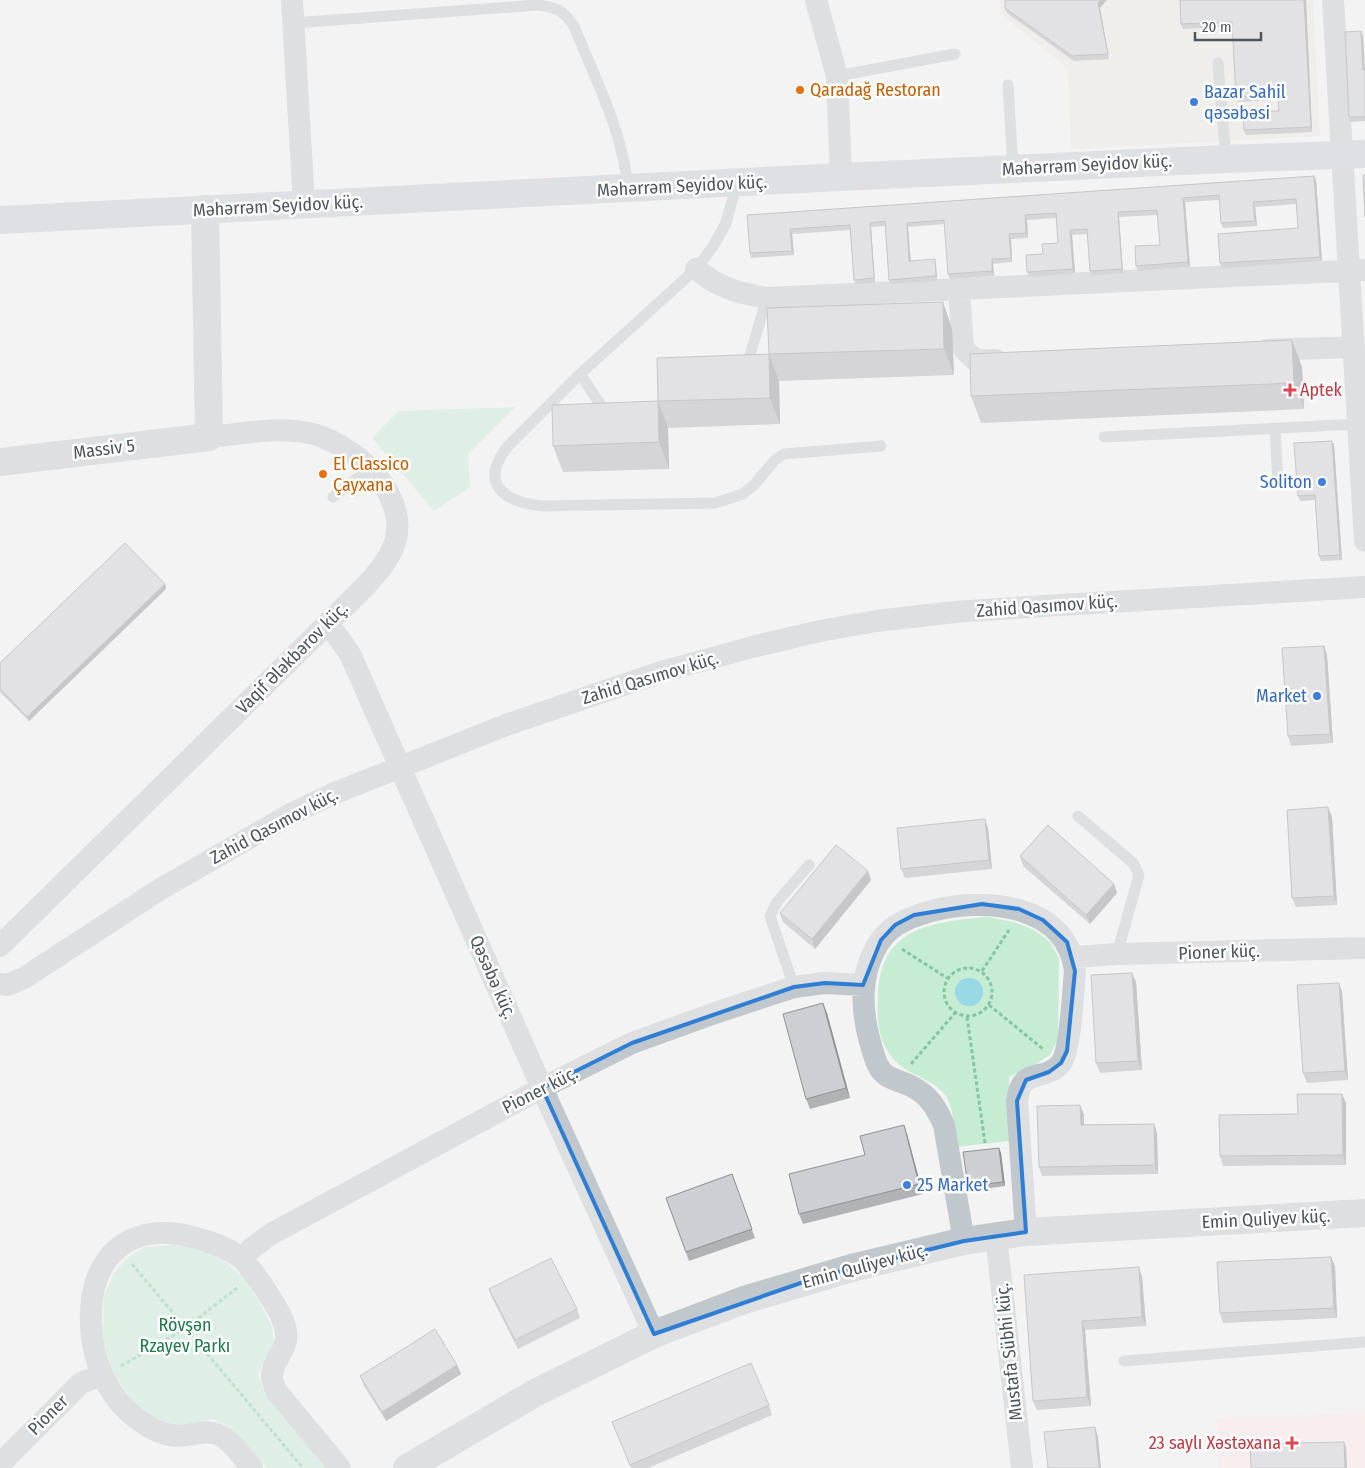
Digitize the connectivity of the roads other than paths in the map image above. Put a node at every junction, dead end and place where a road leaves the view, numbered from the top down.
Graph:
1 (292, 0) edge
2 (816, 0) edge
3 (1333, 0) edge
4 (552, 3) edge
5 (294, 23) junction
6 (955, 54) dead end
7 (1218, 63) dead end
8 (837, 76) junction
9 (1008, 85) dead end
10 (1354, 155) edge
11 (1226, 159) junction
12 (1013, 169) junction
13 (841, 177) junction
14 (736, 183) junction
15 (628, 189) junction
16 (304, 204) junction
17 (205, 209) junction
18 (0, 220) edge
19 (696, 269) junction
20 (1357, 270) edge
21 (959, 289) junction
22 (767, 298) junction
23 (1354, 347) junction
24 (1246, 351) edge
25 (1020, 360) edge
26 (746, 369) edge
27 (580, 374) junction
28 (604, 410) edge
29 (1359, 424) junction
30 (1275, 429) junction
31 (209, 437) junction
32 (1104, 437) dead end
33 (881, 446) dead end
34 (0, 462) edge
35 (370, 468) junction
36 (1278, 482) dead end
37 (333, 497) dead end
38 (1365, 541) edge
39 (1365, 587) edge
40 (328, 623) junction
41 (400, 767) junction
42 (1078, 816) dead end
43 (809, 865) dead end
44 (0, 946) edge
45 (1365, 948) edge
46 (1117, 954) junction
47 (1074, 958) junction
48 (0, 984) edge
49 (863, 985) junction
50 (794, 987) junction
51 (542, 1088) junction
52 (1364, 1216) edge
53 (1026, 1232) junction
54 (996, 1236) junction
55 (964, 1241) junction
56 (242, 1259) junction
57 (654, 1334) junction
58 (1365, 1342) edge
59 (1124, 1361) dead end
60 (111, 1371) junction
61 (0, 1464) edge
62 (252, 1468) edge
63 (340, 1468) edge
64 (406, 1468) edge
65 (1022, 1468) edge

1 - 5 street
2 - 8 street
3 - 10 street
4 - 5 lane
4 - 15 lane
5 - 16 street
6 - 8 lane
7 - 11 lane
8 - 13 street
9 - 12 lane
10 - 11 main road, Məhərrəm Seyidov küç.
10 - 20 street
11 - 12 main road, Məhərrəm Seyidov küç.
12 - 13 main road, Məhərrəm Seyidov küç.
13 - 14 main road, Məhərrəm Seyidov küç.
14 - 15 main road, Məhərrəm Seyidov küç.
14 - 19 lane
15 - 16 main road, Məhərrəm Seyidov küç.
16 - 17 main road, Məhərrəm Seyidov küç.
17 - 18 main road, Məhərrəm Seyidov küç.
17 - 31 street
19 - 22 street
19 - 27 lane
20 - 21 street
20 - 23 street
21 - 22 street
21 - 25 street
22 - 26 lane
23 - 24 street
23 - 29 street
27 - 28 lane
27 - 33 lane
29 - 30 lane
29 - 38 street
30 - 32 lane
30 - 36 lane
31 - 34 street, Massiv 5
31 - 35 street, Vaqif Ələkbərov küç.
35 - 37 lane
35 - 40 street, Vaqif Ələkbərov küç.
39 - 41 street, Zahid Qasımov küç.
40 - 41 street, Qəsəbə küç.
40 - 44 street, Vaqif Ələkbərov küç.
41 - 48 street, Zahid Qasımov küç.
41 - 51 street, Qəsəbə küç.
42 - 46 lane
43 - 50 lane
45 - 46 street, Pioner küç.
46 - 47 street, Pioner küç.
47 - 49 street
47 - 53 street
49 - 50 street, Pioner küç.
49 - 55 street
50 - 51 street, Pioner küç.
51 - 56 street, Pioner küç.
51 - 57 street, Qəsəbə küç.
52 - 53 street, Emin Quliyev küç.
53 - 54 street, Emin Quliyev küç.
54 - 55 street, Emin Quliyev küç.
54 - 65 street, Mustafa Sübhi küç.
55 - 57 street, Emin Quliyev küç.
56 - 60 street
56 - 63 street
57 - 64 street, Emin Quliyev küç.
58 - 59 lane
60 - 61 street, Pioner
60 - 62 street

